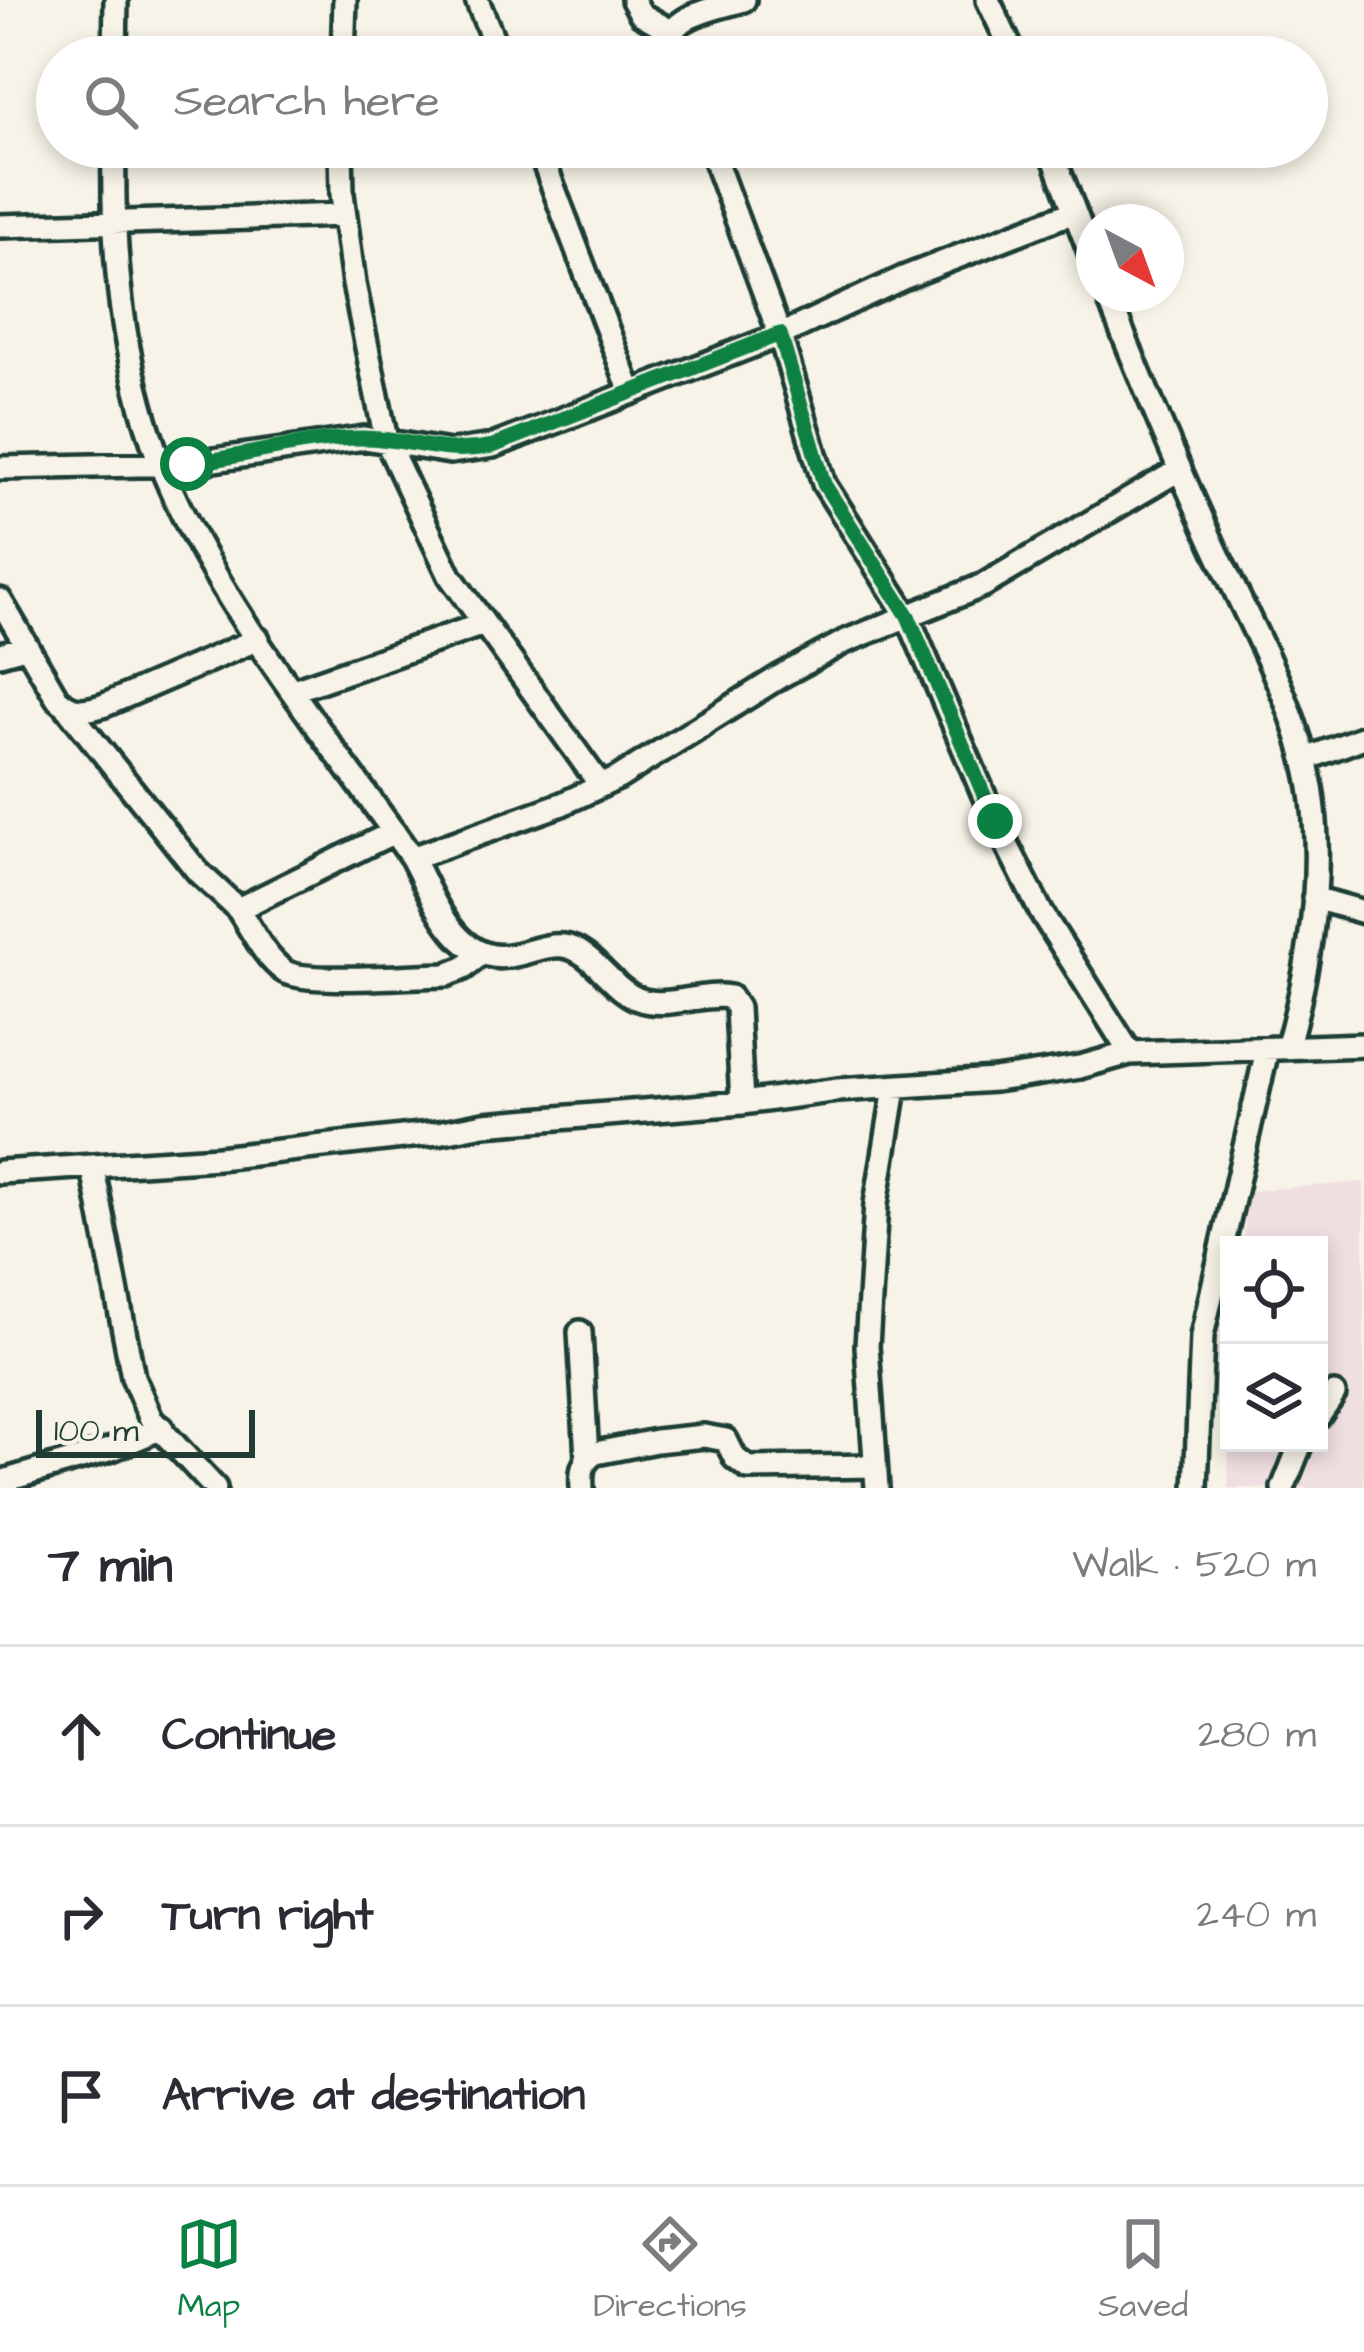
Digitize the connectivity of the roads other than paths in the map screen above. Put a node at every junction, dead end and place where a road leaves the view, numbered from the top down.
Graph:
1 (116, 0) edge
2 (345, 0) edge
3 (477, 0) edge
4 (633, 0) edge
5 (744, 0) edge
6 (988, 0) edge
7 (669, 30) junction
8 (115, 36) edge
9 (344, 36) edge
10 (492, 36) edge
11 (667, 36) edge
12 (1005, 36) edge
13 (113, 168) edge
14 (342, 168) edge
15 (546, 168) edge
16 (718, 168) edge
17 (1057, 168) edge
18 (1073, 212) junction
19 (344, 215) junction
20 (1076, 219) edge
21 (112, 220) junction
22 (0, 226) edge
23 (1114, 312) edge
24 (780, 334) junction
25 (631, 392) junction
26 (386, 440) junction
27 (161, 465) junction
28 (0, 468) edge
29 (1179, 470) junction
30 (0, 600) edge
31 (908, 616) junction
32 (483, 624) junction
33 (258, 639) junction
34 (25, 647) junction
35 (0, 654) edge
36 (294, 690) junction
37 (68, 709) junction
38 (1364, 737) edge
39 (1306, 760) junction
40 (601, 786) junction
41 (394, 832) junction
42 (412, 858) junction
43 (1314, 898) junction
44 (238, 910) junction
45 (1364, 912) edge
46 (481, 954) junction
47 (1364, 1045) edge
48 (1278, 1048) junction
49 (1130, 1053) junction
50 (896, 1088) junction
51 (742, 1102) junction
52 (93, 1169) junction
53 (0, 1172) edge
54 (580, 1332) dead end
55 (1334, 1394) dead end
56 (1328, 1403) edge
57 (162, 1428) junction
58 (1297, 1452) edge
59 (587, 1458) junction
60 (876, 1477) edge
61 (0, 1482) edge
62 (215, 1488) edge
63 (581, 1488) edge
64 (1196, 1488) edge
65 (1283, 1488) edge

1 - 8 street
2 - 9 street
3 - 10 street
4 - 7 street
5 - 7 street
6 - 12 street
7 - 11 street
13 - 21 street
14 - 19 street
15 - 25 street
16 - 24 street
17 - 18 street
18 - 20 street
18 - 24 street
19 - 21 street
19 - 26 street
21 - 22 street
21 - 27 street
23 - 29 street
24 - 25 street
24 - 31 street
25 - 26 street
26 - 27 street
26 - 32 street
27 - 28 street
27 - 33 street
29 - 31 street
29 - 39 street
30 - 34 street
31 - 40 street
31 - 49 street
32 - 36 street
32 - 40 street
33 - 36 street
33 - 37 street
34 - 35 street
34 - 37 street
36 - 41 street
37 - 44 street
38 - 39 street
39 - 43 street
40 - 42 street
41 - 42 street
41 - 44 street
42 - 46 street
43 - 45 street
43 - 48 street
44 - 46 street
46 - 51 street
47 - 48 street
48 - 49 street
48 - 64 street
49 - 50 street
50 - 51 street
50 - 60 street
51 - 52 street
52 - 53 street
52 - 57 street
54 - 59 street
55 - 56 street
57 - 61 street
57 - 62 street
58 - 65 street
59 - 60 street
59 - 63 street

